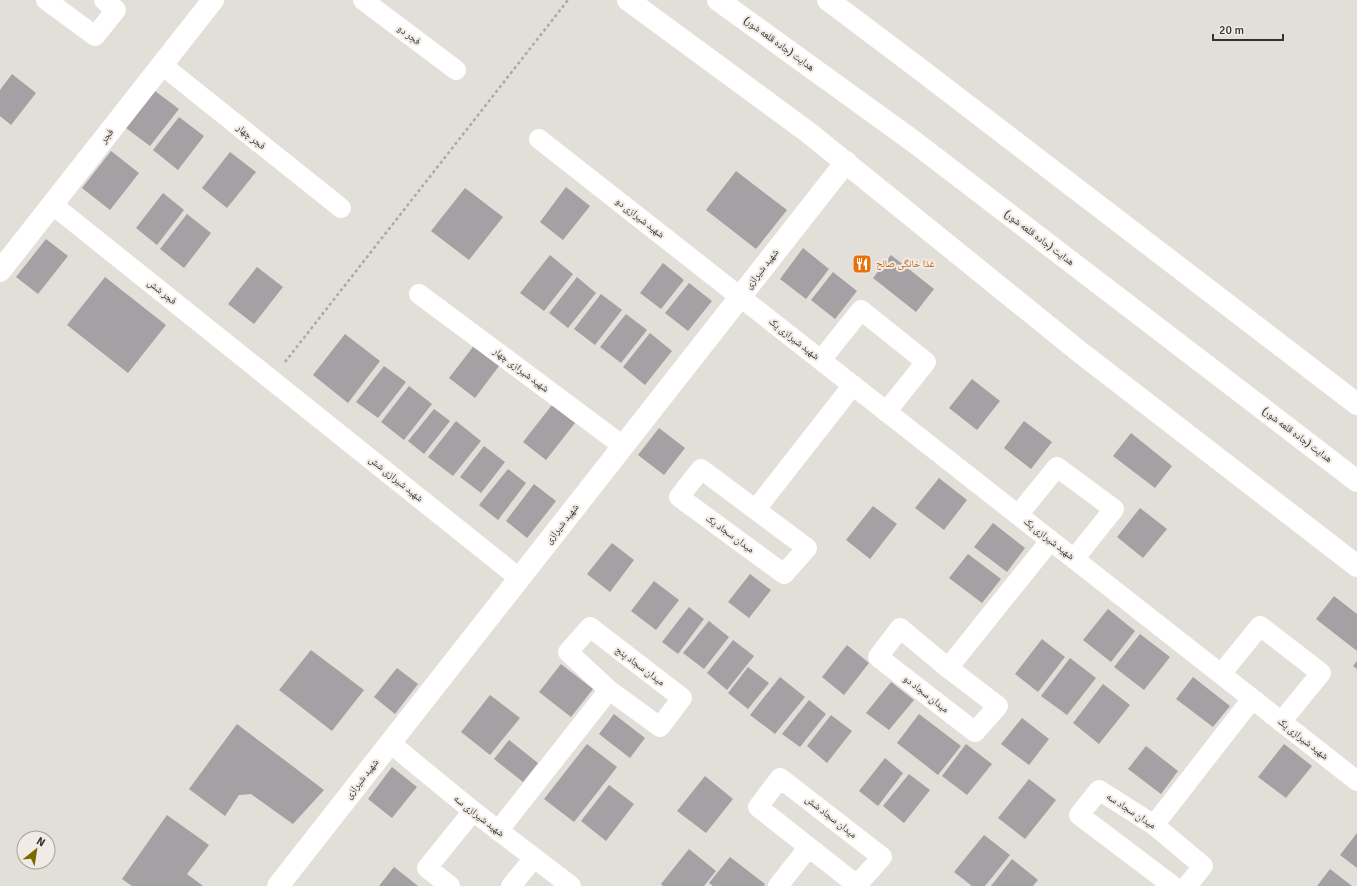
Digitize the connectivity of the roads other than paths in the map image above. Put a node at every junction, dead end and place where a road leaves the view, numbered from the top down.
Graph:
1 (46, 0) edge
2 (104, 0) edge
3 (213, 0) edge
4 (363, 0) edge
5 (628, 0) edge
6 (718, 0) edge
7 (828, 0) edge
8 (162, 65) junction
9 (456, 70) dead end
10 (539, 139) dead end
11 (846, 162) junction
12 (53, 205) junction
13 (341, 208) dead end
14 (0, 271) edge
15 (419, 294) dead end
16 (741, 296) junction
17 (821, 360) junction
18 (272, 380) joint
19 (853, 385) junction
20 (1357, 404) edge
21 (886, 412) junction
22 (623, 446) junction
23 (1357, 481) edge
24 (756, 509) junction
25 (1018, 515) junction
26 (1050, 541) junction
27 (1074, 559) junction
28 (1357, 566) edge
29 (519, 578) junction
30 (948, 668) junction
31 (1221, 674) junction
32 (609, 690) junction
33 (1252, 699) junction
34 (1282, 722) junction
35 (390, 743) junction
36 (1357, 781) edge
37 (473, 812) junction
38 (1154, 825) junction
39 (498, 830) junction
40 (808, 848) junction
41 (534, 858) junction
42 (278, 886) edge
43 (450, 886) edge
44 (511, 886) edge
45 (570, 886) edge
46 (778, 886) edge
47 (1172, 886) edge
48 (1187, 886) edge

1 - 2 street
3 - 8 main road, فجر
4 - 9 street, فجر دو
5 - 11 main road
6 - 23 main road, هدایت (جاده قلعه شور)
7 - 20 main road
8 - 12 main road, فجر
8 - 13 street, فجر چهار
10 - 16 street, شهید شیرازی دو
11 - 16 main road, شهید شیرازی
11 - 28 main road
12 - 14 main road, فجر
12 - 18 street, فجر شش
15 - 22 street, شهید شیرازی چهار
16 - 17 street, شهید شیرازی یک
16 - 22 main road, شهید شیرازی
17 - 19 street, شهید شیرازی یک
17 - 21 street
18 - 29 street, شهید شیرازی شش
19 - 21 street, شهید شیرازی یک
19 - 24 street
21 - 25 street, شهید شیرازی یک
22 - 29 main road, شهید شیرازی
24 - 24 street, میدان سجاد یک
25 - 26 street, شهید شیرازی یک
25 - 27 street
26 - 27 street, شهید شیرازی یک
26 - 30 street
27 - 31 street, شهید شیرازی یک
29 - 35 main road, شهید شیرازی
30 - 30 street, میدان سجاد دو
31 - 33 street, شهید شیرازی یک
31 - 34 street
32 - 32 street, میدان سجاد پنج
32 - 39 street
33 - 34 street, شهید شیرازی یک
33 - 38 street
34 - 36 street, شهید شیرازی یک
35 - 37 street, شهید شیرازی سه
35 - 42 main road, شهید شیرازی
37 - 39 street, شهید شیرازی سه
37 - 43 street
38 - 47 street, میدان سجاد سه
38 - 48 street, میدان سجاد سه
39 - 41 street, شهید شیرازی سه
40 - 40 street, میدان سجاد شش
40 - 46 street
41 - 44 street
41 - 45 street, شهید شیرازی سه

